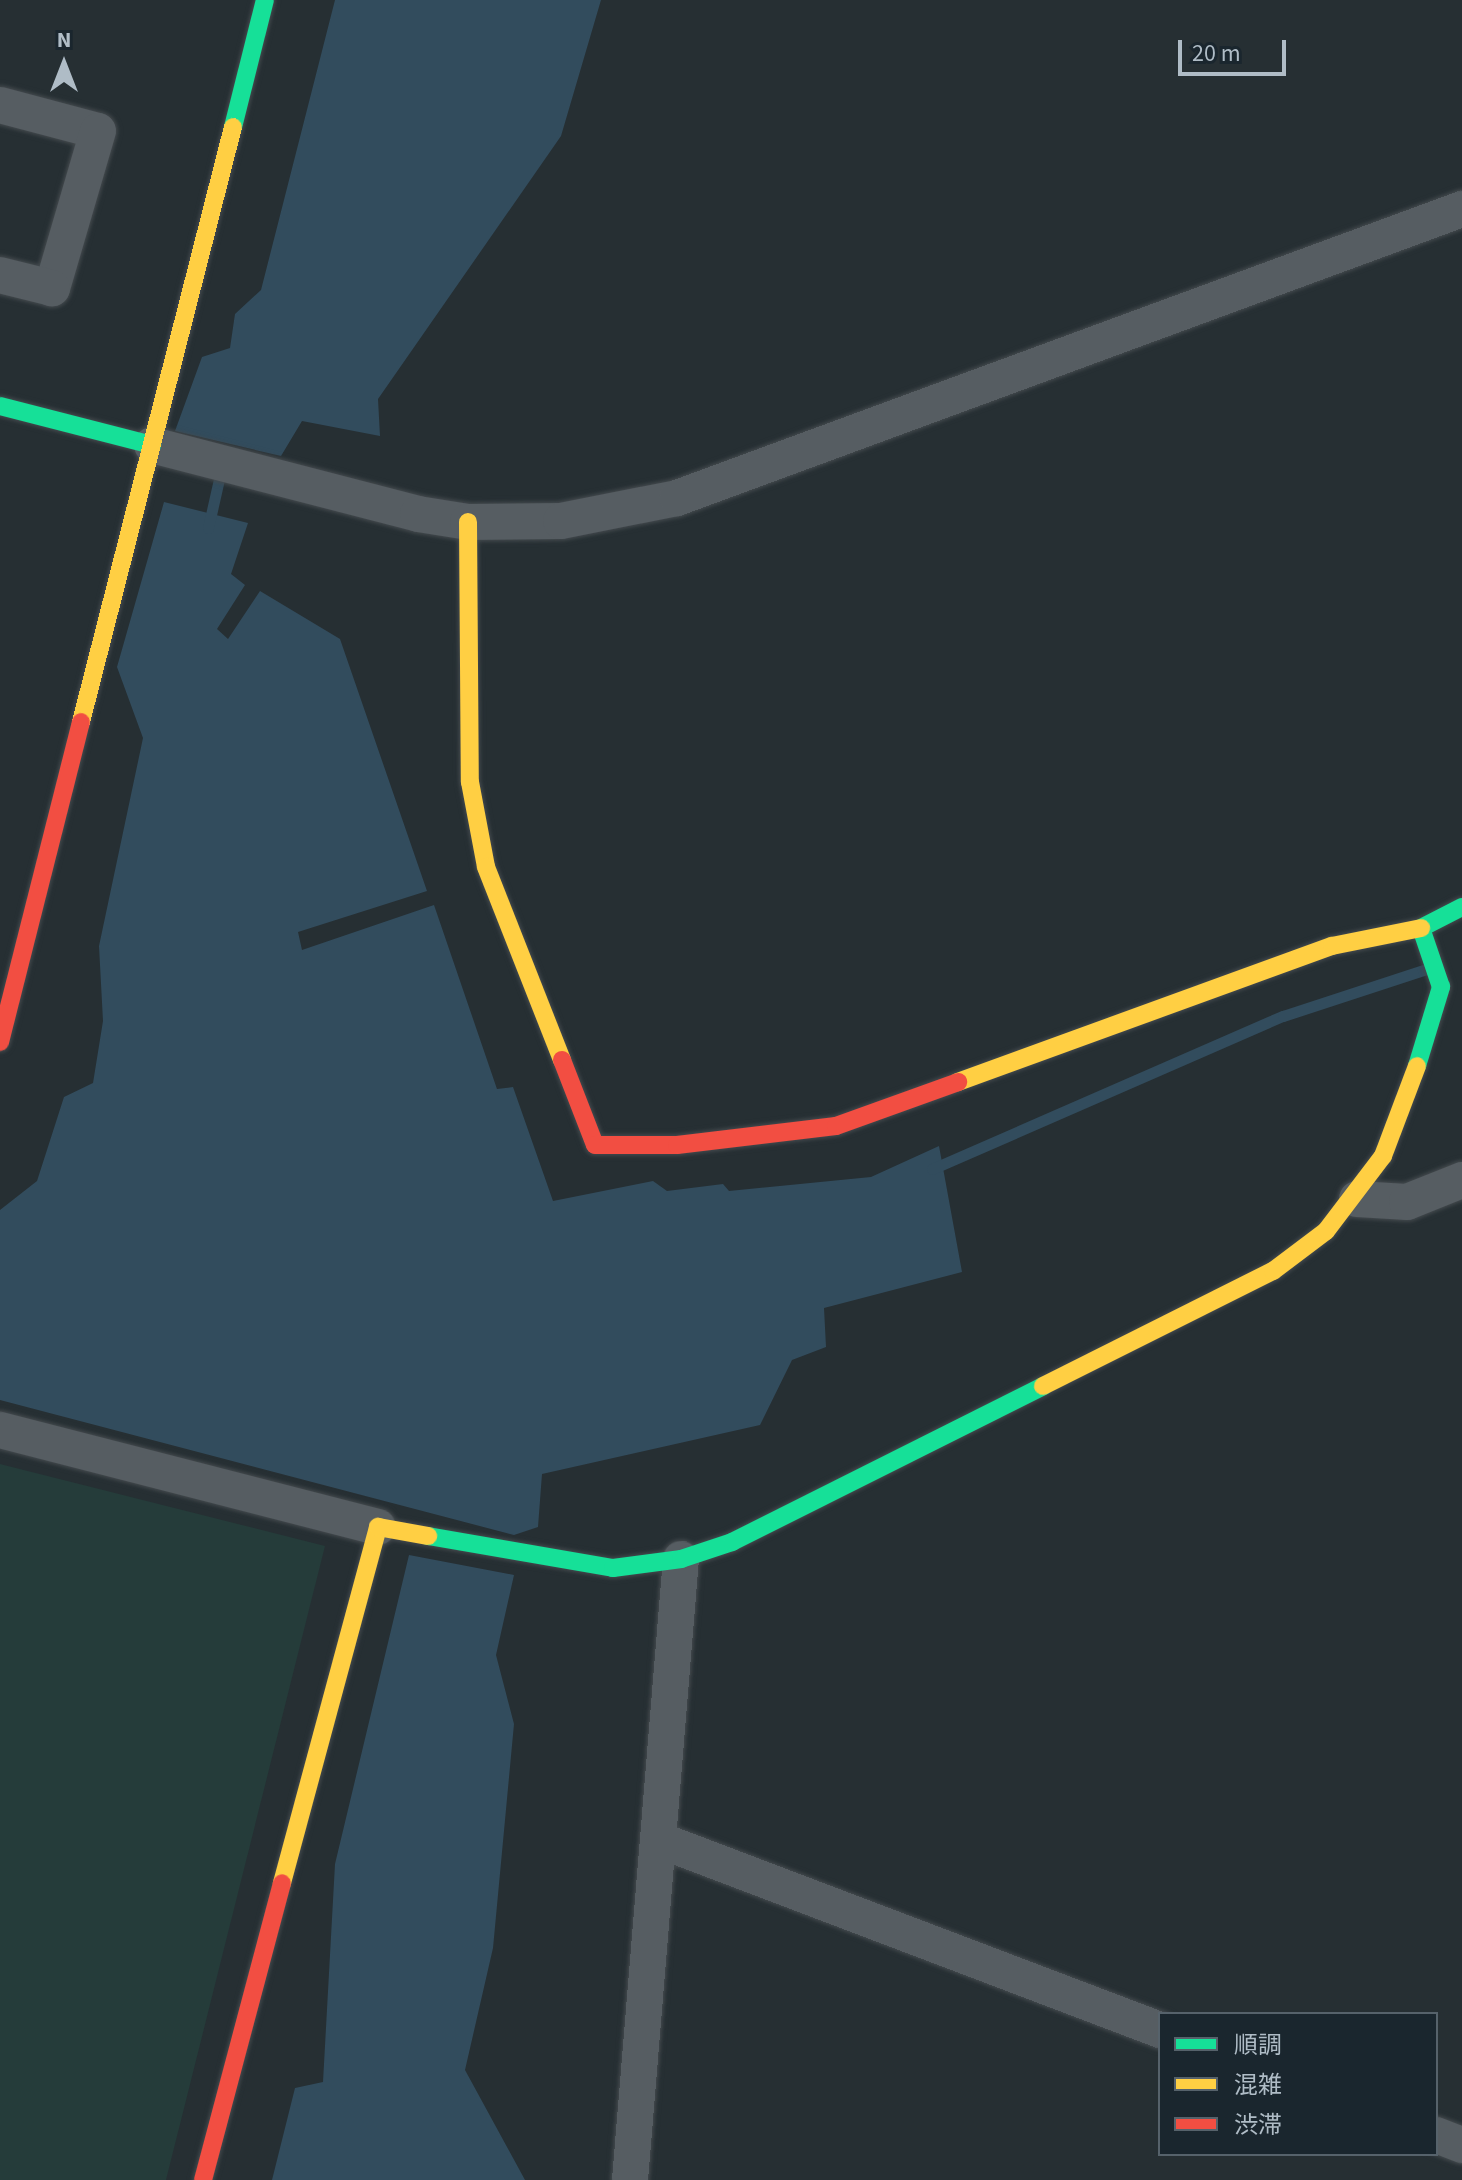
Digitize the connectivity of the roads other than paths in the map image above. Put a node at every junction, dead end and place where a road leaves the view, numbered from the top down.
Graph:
1 (265, 0) edge
2 (0, 105) edge
3 (1462, 209) edge
4 (0, 275) edge
5 (0, 406) edge
6 (161, 448) junction
7 (468, 522) junction
8 (1462, 907) edge
9 (1421, 928) junction
10 (1447, 1000) edge
11 (0, 1042) edge
12 (1462, 1180) edge
13 (1357, 1199) junction
14 (0, 1430) edge
15 (378, 1527) junction
16 (681, 1559) junction
17 (662, 1841) junction
18 (1158, 2029) edge
19 (1438, 2136) edge
20 (1462, 2145) edge
21 (203, 2180) edge
22 (630, 2180) edge

1 - 6 street
2 - 4 street
3 - 7 street
5 - 6 street
6 - 7 street
6 - 11 street
7 - 9 street
8 - 9 street
9 - 10 street
10 - 13 street
12 - 13 street
13 - 16 street
14 - 15 street
15 - 16 street
15 - 21 street
16 - 17 street
17 - 18 street
17 - 22 street
19 - 20 street

